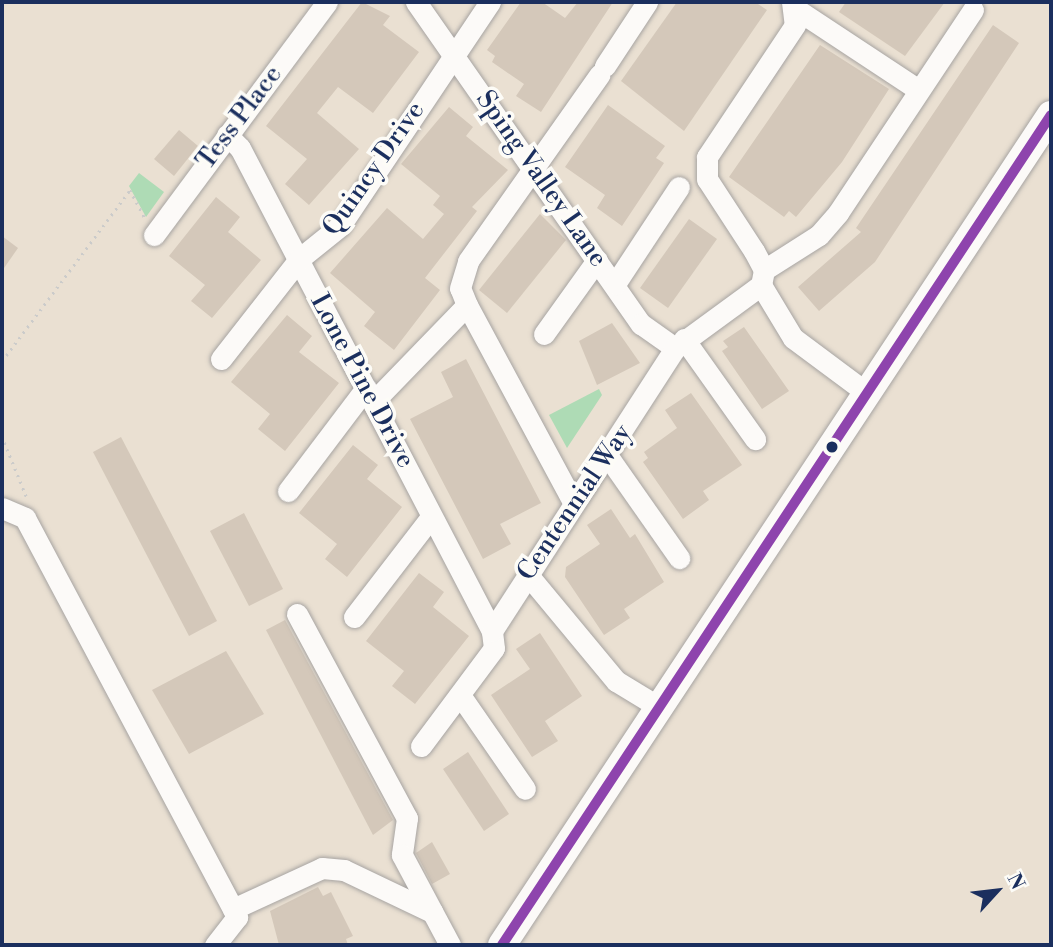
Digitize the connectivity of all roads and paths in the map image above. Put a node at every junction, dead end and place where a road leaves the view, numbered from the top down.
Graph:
1 (327, 2) edge
2 (416, 2) edge
3 (490, 2) edge
4 (647, 2) edge
5 (800, 4) edge
6 (973, 10) dead end
7 (454, 55) junction
8 (919, 90) junction
9 (1051, 116) edge
10 (227, 135) junction
11 (534, 170) junction
12 (679, 187) dead end
13 (130, 190) dead end
14 (154, 235) dead end
15 (299, 259) junction
16 (597, 260) junction
17 (763, 277) junction
18 (615, 284) junction
19 (467, 305) junction
20 (544, 334) dead end
21 (679, 343) junction
22 (221, 359) dead end
23 (2, 360) edge
24 (868, 394) junction
25 (370, 395) junction
26 (2, 436) edge
27 (755, 439) dead end
28 (607, 455) junction
29 (288, 491) dead end
30 (27, 498) dead end
31 (573, 502) junction
32 (2, 508) edge
33 (431, 517) junction
34 (679, 558) dead end
35 (528, 575) junction
36 (297, 614) dead end
37 (354, 617) dead end
38 (492, 631) junction
39 (460, 695) junction
40 (659, 707) junction
41 (421, 746) dead end
42 (526, 789) dead end
43 (233, 909) junction
44 (432, 912) junction
45 (215, 945) edge
46 (450, 945) edge
47 (502, 945) edge

1 - 10 street, Tess Place
2 - 7 street, Sping Valley Lane
3 - 7 street, Quincy Drive
4 - 11 street
5 - 8 street
5 - 17 street
6 - 8 street, Centennial Way
7 - 11 street, Sping Valley Lane
7 - 15 street, Quincy Drive
8 - 17 street, Centennial Way
9 - 24 main road
10 - 14 street, Tess Place
10 - 15 street, Lone Pine Drive
11 - 16 street, Sping Valley Lane
11 - 19 street
12 - 18 street
13 - 23 path
15 - 22 street, Quincy Drive
15 - 25 street, Lone Pine Drive
16 - 18 street, Sping Valley Lane
16 - 20 street
17 - 21 street, Centennial Way
17 - 24 street
18 - 21 street, Sping Valley Lane
19 - 25 street
19 - 31 street
21 - 27 street, Sping Valley Lane
21 - 28 street, Centennial Way
24 - 40 main road
25 - 29 street
25 - 33 street, Lone Pine Drive
26 - 30 path
28 - 31 street, Centennial Way
28 - 34 street
31 - 35 street, Centennial Way
32 - 43 street
33 - 37 street
33 - 38 street, Lone Pine Drive
35 - 38 street, Centennial Way
35 - 40 street
36 - 44 street
38 - 39 street, Centennial Way
39 - 41 street, Centennial Way
39 - 42 street
40 - 47 main road
43 - 44 street
43 - 45 street
44 - 46 street

